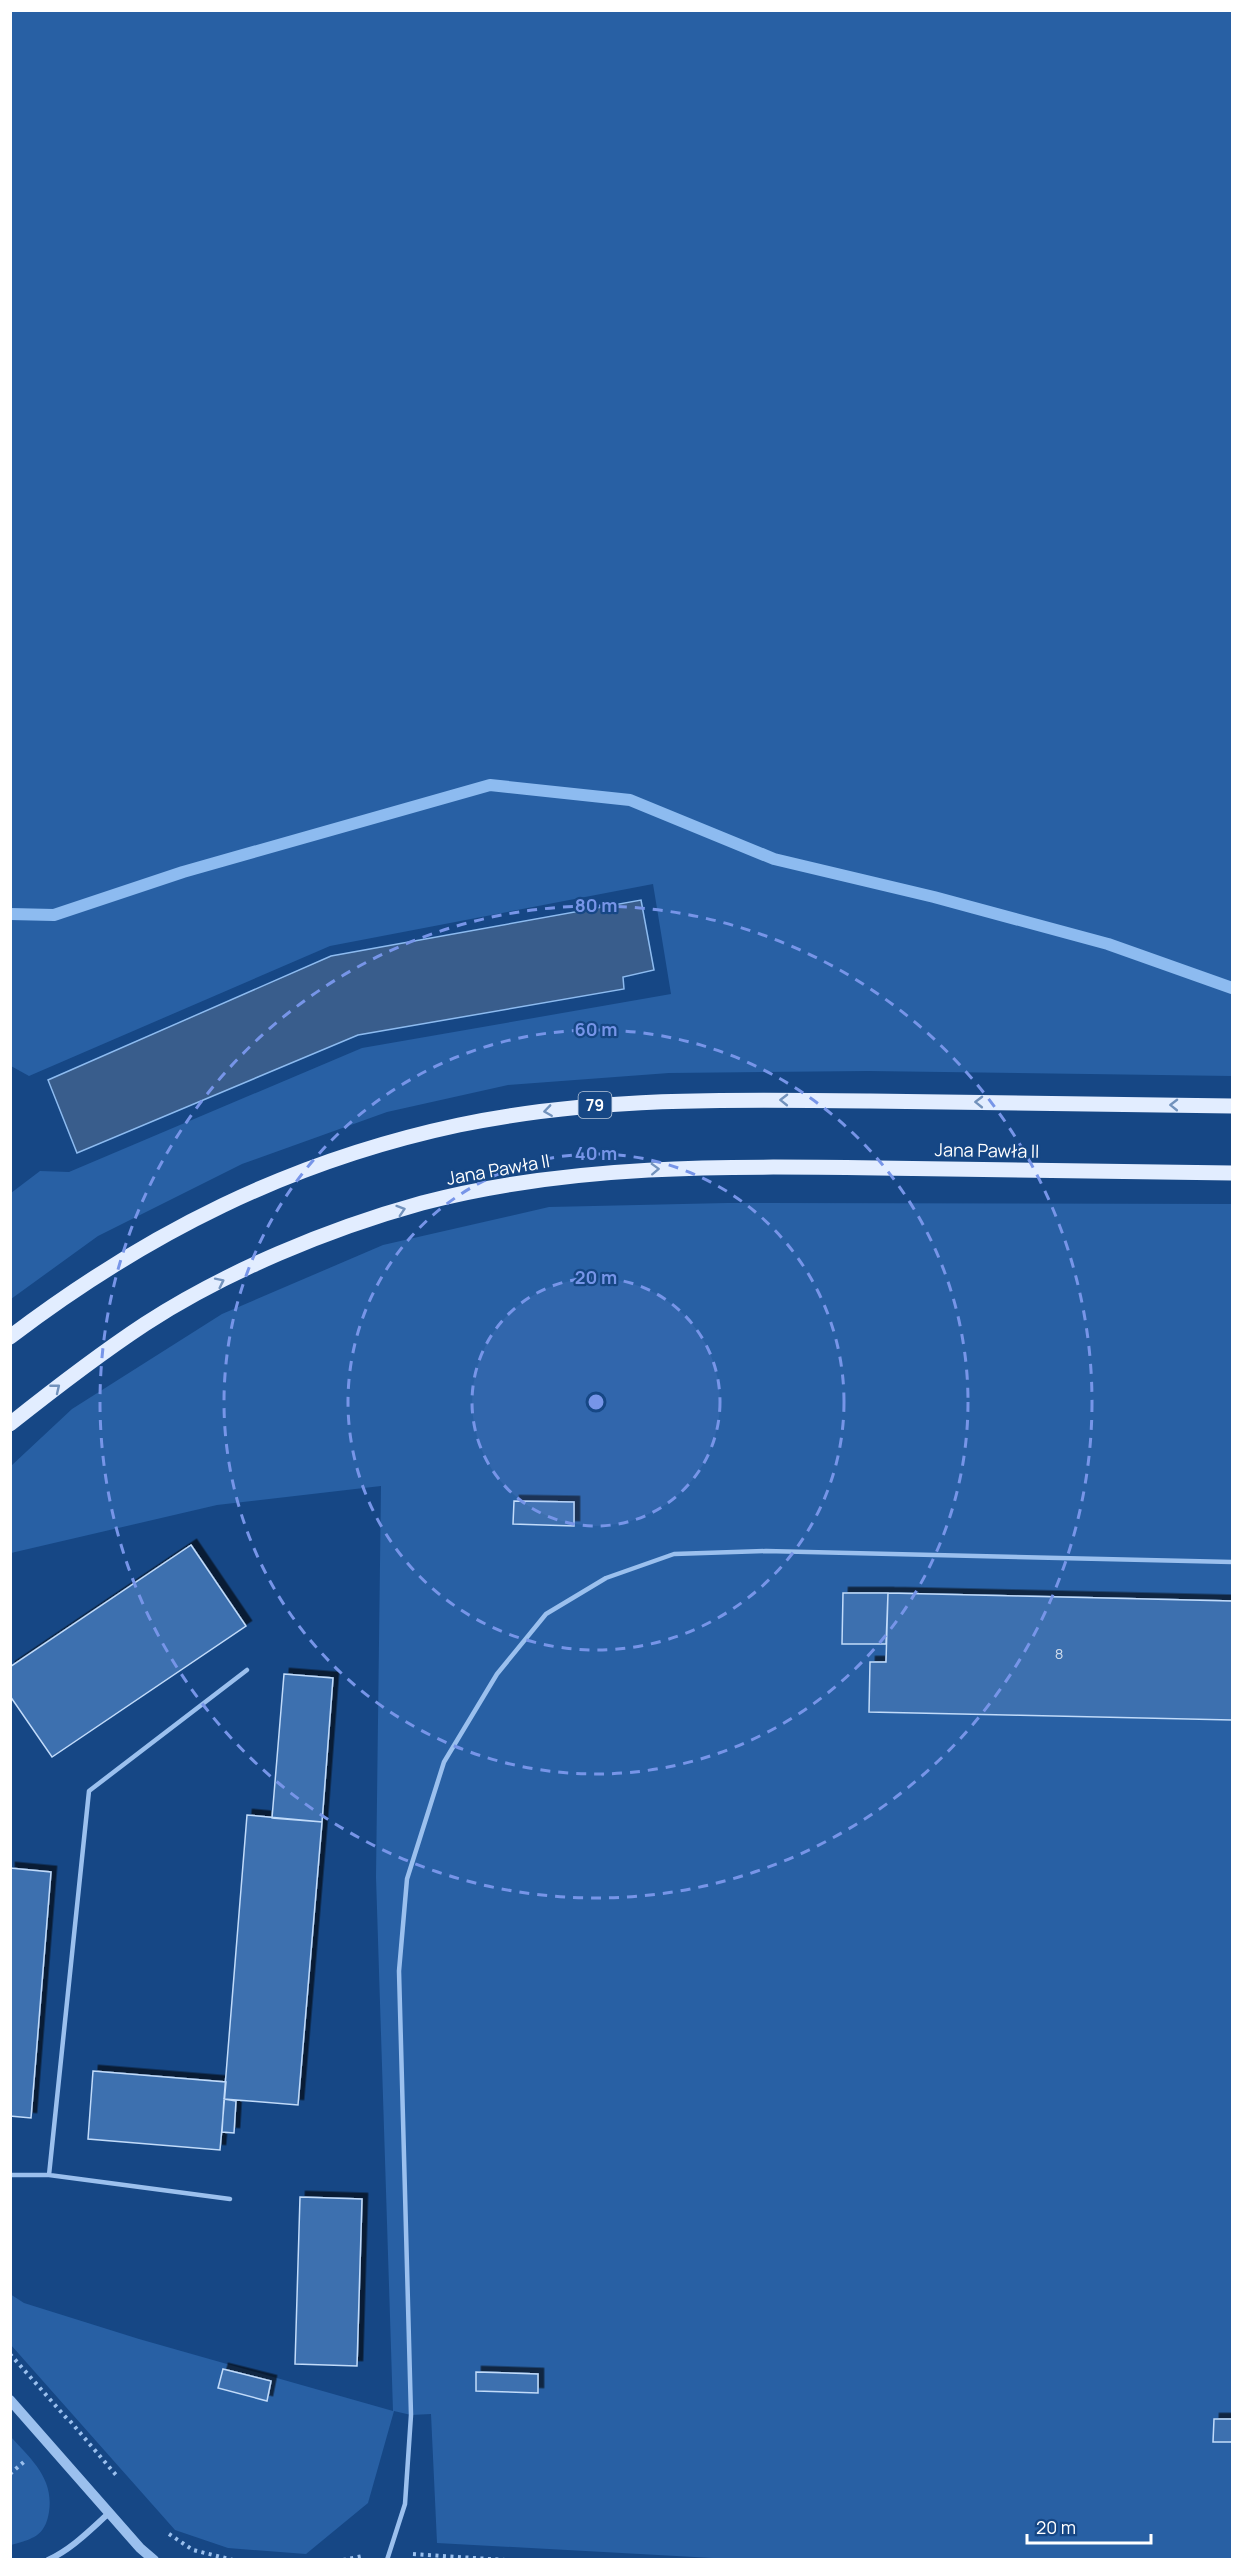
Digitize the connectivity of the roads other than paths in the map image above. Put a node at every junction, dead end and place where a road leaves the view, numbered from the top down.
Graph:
1 (1233, 1106) edge
2 (1233, 1173) edge
3 (10, 1337) edge
4 (10, 1424) edge
5 (1233, 1562) edge
6 (248, 1670) dead end
7 (10, 2175) edge
8 (49, 2175) junction
9 (230, 2199) dead end
10 (10, 2400) edge
11 (109, 2513) junction
12 (48, 2559) edge
13 (154, 2559) edge
14 (387, 2559) edge

1 -> 3 main road, 79
4 -> 2 main road, Jana Pawła II
5 - 14 lane
6 - 8 lane
7 - 8 lane
8 - 9 lane
10 - 11 street
11 - 12 street
11 - 13 street

